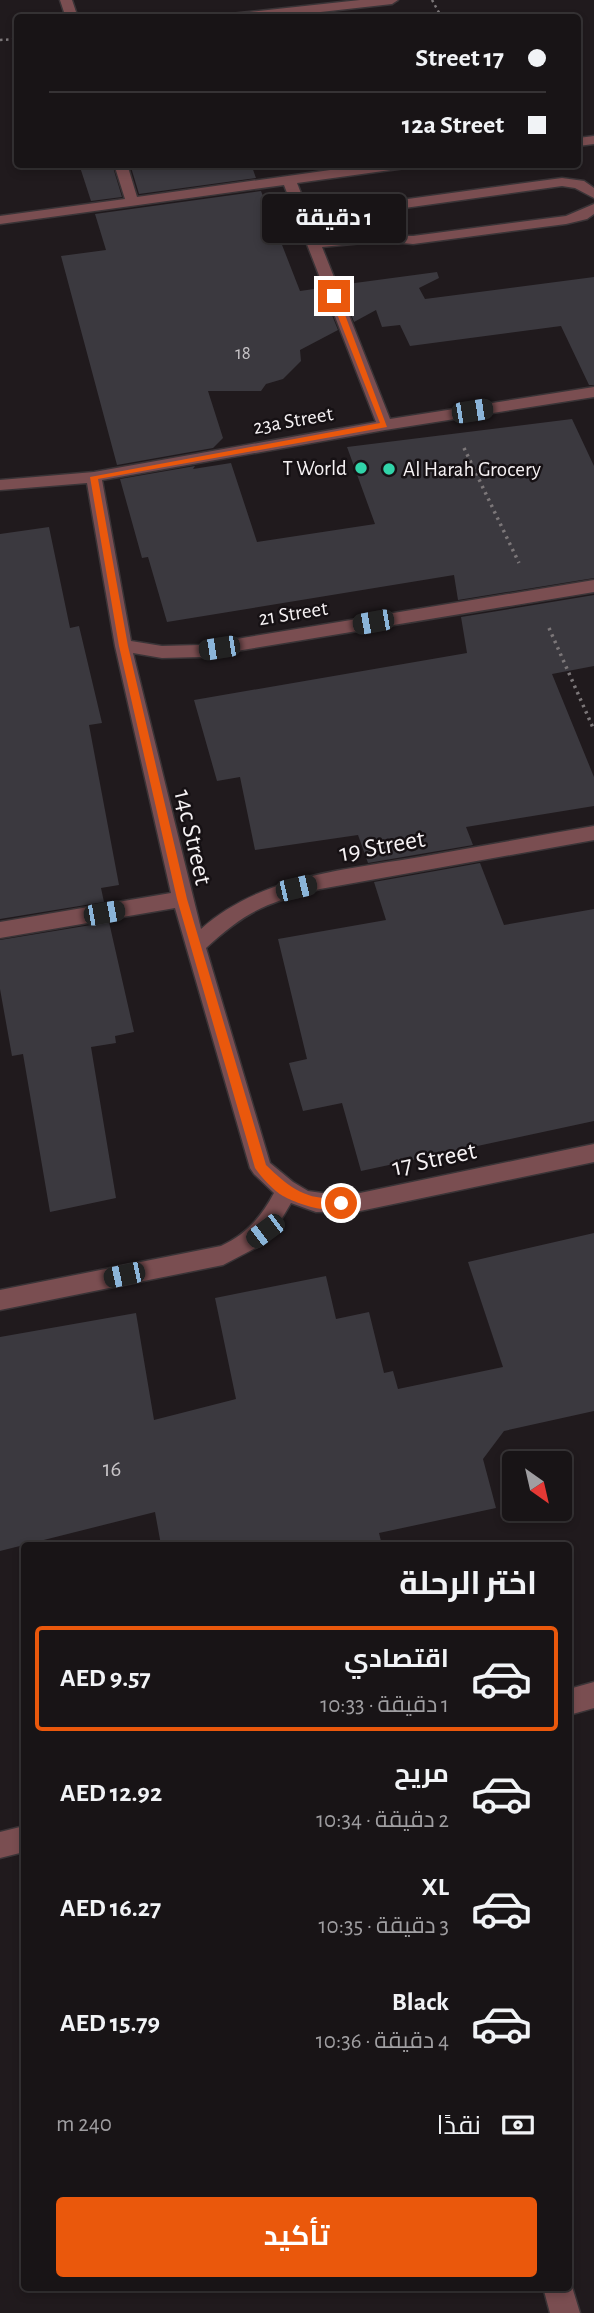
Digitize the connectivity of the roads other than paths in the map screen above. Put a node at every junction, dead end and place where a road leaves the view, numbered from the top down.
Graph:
1 (392, 0) edge
2 (267, 14) edge
3 (121, 168) edge
4 (376, 168) edge
5 (289, 180) junction
6 (594, 194) edge
7 (132, 201) junction
8 (594, 208) edge
9 (370, 217) junction
10 (0, 220) edge
11 (305, 224) junction
12 (382, 237) junction
13 (314, 244) junction
14 (594, 392) edge
15 (384, 425) junction
16 (94, 477) junction
17 (0, 485) edge
18 (594, 586) edge
19 (123, 646) junction
20 (594, 833) edge
21 (182, 899) junction
22 (0, 930) edge
23 (196, 945) junction
24 (594, 1153) edge
25 (286, 1192) junction
26 (0, 1300) edge
27 (594, 1695) edge
28 (572, 1701) edge
29 (21, 1840) edge
30 (0, 1845) edge
31 (559, 2291) edge
32 (565, 2313) edge

1 - 2 street
3 - 7 street
4 - 5 street
5 - 7 street
5 - 11 street
6 - 9 street
7 - 10 street
8 - 12 street
9 - 11 street
9 - 12 street
11 - 13 street
12 - 13 street
13 - 15 street
14 - 15 street, 23a Street
15 - 16 street, 23a Street
16 - 17 street, 23a Street
16 - 19 street, 14c Street
18 - 19 street, 21 Street
19 - 21 street, 14c Street
20 - 23 street, 19 Street
21 - 22 street
21 - 23 street, 14c Street
23 - 25 street, 14c Street
24 - 25 street, 17 Street
25 - 26 street
27 - 28 street
29 - 30 street
31 - 32 street

